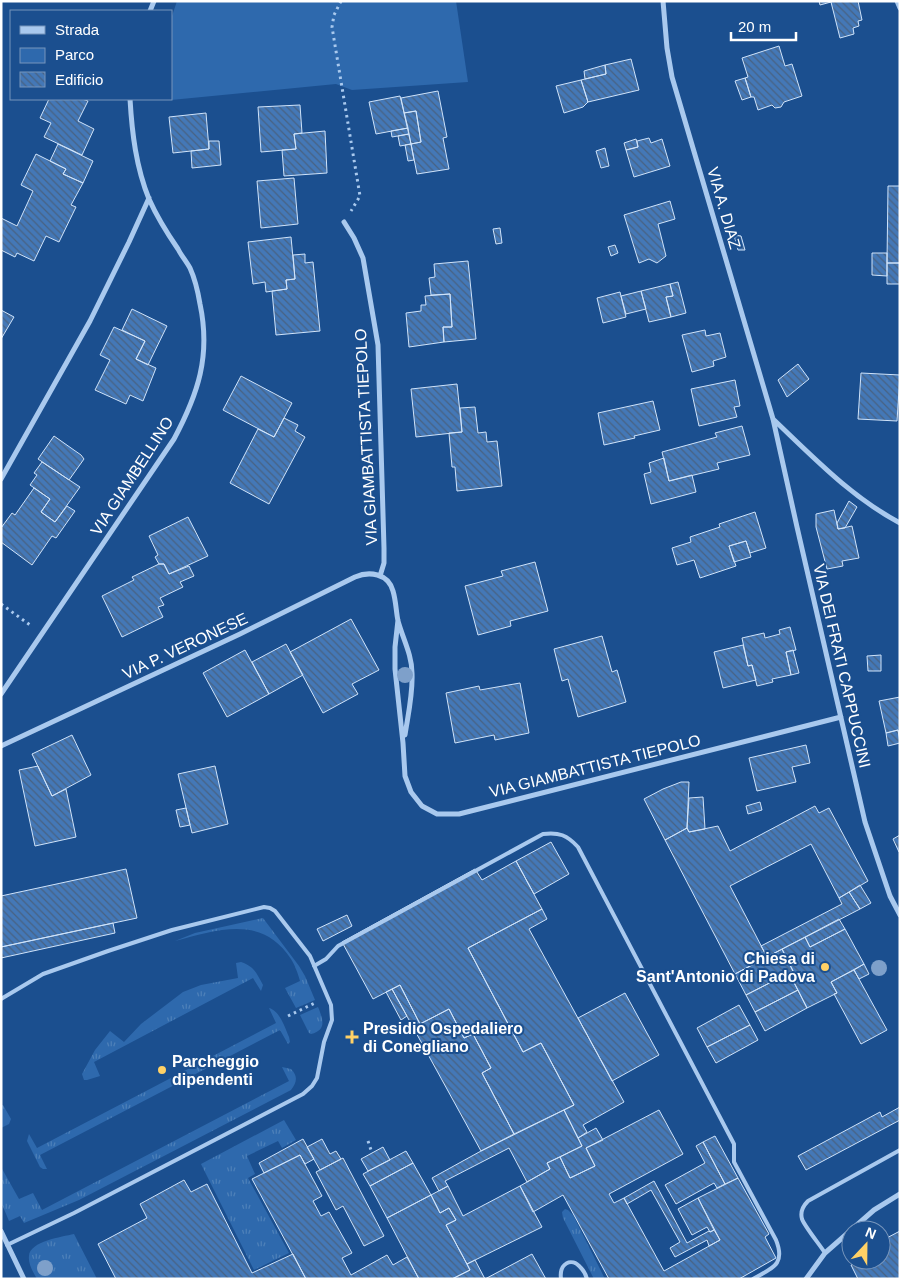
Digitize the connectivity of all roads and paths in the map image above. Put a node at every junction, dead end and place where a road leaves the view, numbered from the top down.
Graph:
1 (341, 1) edge
2 (663, 1) edge
3 (897, 1) edge
4 (900, 8) edge
5 (130, 100) edge
6 (149, 198) junction
7 (344, 222) joint
8 (773, 419) junction
9 (1, 479) edge
10 (900, 523) edge
11 (380, 576) junction
12 (1, 604) edge
13 (398, 620) junction
14 (30, 625) dead end
15 (1, 694) edge
16 (841, 717) junction
17 (403, 743) junction
18 (1, 746) edge
19 (900, 915) edge
20 (314, 966) junction
21 (1, 999) edge
22 (316, 1003) dead end
23 (288, 1016) dead end
24 (368, 1141) dead end
25 (900, 1150) edge
26 (372, 1153) dead end
27 (900, 1194) edge
28 (1, 1231) edge
29 (7, 1245) junction
30 (825, 1253) junction
31 (807, 1277) edge
32 (24, 1279) edge
33 (561, 1279) edge
34 (587, 1279) edge
35 (753, 1279) edge

1 - 7 path
2 - 8 street, VIA A. DIAZ
3 - 4 street
5 - 6 street, VIA GIAMBELLINO
6 - 9 street
6 - 15 street, VIA GIAMBELLINO
7 - 11 street, VIA GIAMBATTISTA TIEPOLO
8 - 10 street
8 - 16 street, VIA DEI FRATI CAPPUCCINI
11 - 13 street, VIA GIAMBATTISTA TIEPOLO
11 - 18 street, VIA P. VERONESE
12 - 14 path
13 - 17 street, VIA GIAMBATTISTA TIEPOLO
13 - 17 street, VIA GIAMBATTISTA TIEPOLO
16 - 17 street, VIA GIAMBATTISTA TIEPOLO
16 - 19 street, VIA DEI FRATI CAPPUCCINI
20 - 21 lane
20 - 29 lane
20 - 35 lane
22 - 23 path
24 - 26 path
25 - 30 lane
27 - 30 street
28 - 29 street
29 - 32 street
30 - 31 street
33 - 34 lane

